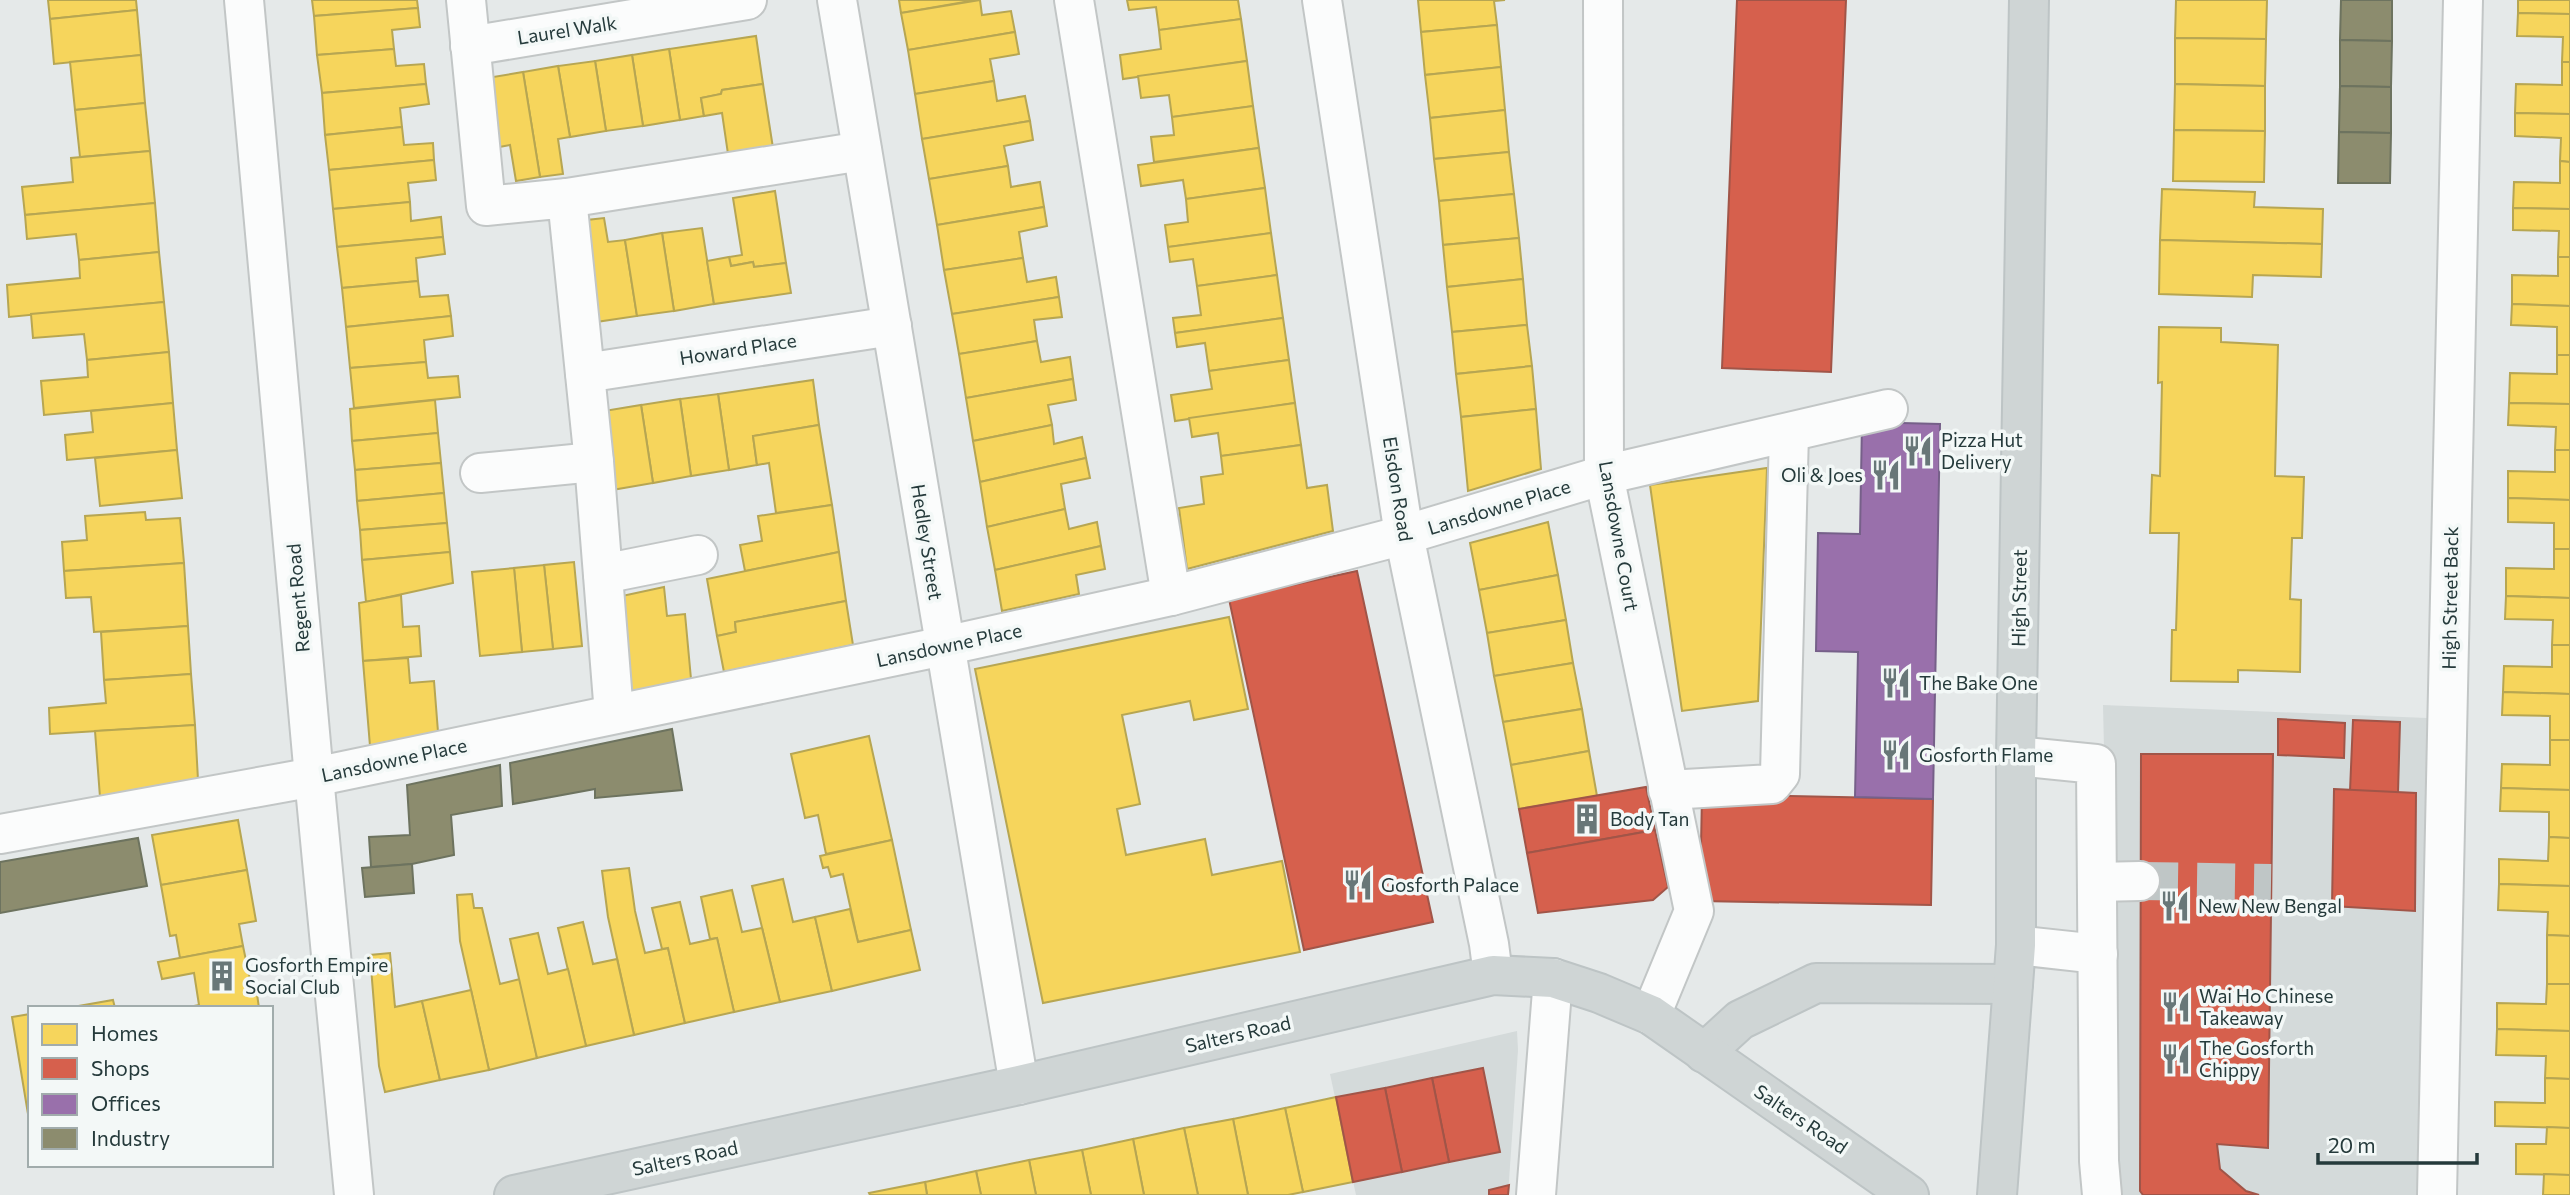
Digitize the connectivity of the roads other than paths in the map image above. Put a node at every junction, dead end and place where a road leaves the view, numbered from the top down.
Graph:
1 (244, 0) edge
2 (466, 0) edge
3 (747, 0) edge
4 (837, 0) edge
5 (1074, 0) edge
6 (1322, 0) edge
7 (1603, 0) edge
8 (2029, 0) edge
9 (2463, 0) edge
10 (470, 46) junction
11 (862, 150) junction
12 (567, 198) junction
13 (892, 326) junction
14 (585, 373) junction
15 (1888, 409) dead end
16 (1789, 433) junction
17 (594, 462) junction
18 (480, 473) dead end
19 (1604, 475) junction
20 (1405, 535) junction
21 (698, 555) dead end
22 (603, 574) junction
23 (1171, 596) junction
24 (944, 646) junction
25 (614, 714) junction
26 (2016, 756) junction
27 (314, 777) junction
28 (1668, 790) junction
29 (0, 834) edge
30 (2140, 881) tunnel mouth
31 (2097, 882) junction
32 (2016, 945) junction
33 (2098, 954) junction
34 (1493, 975) junction
35 (1553, 978) junction
36 (2013, 984) junction
37 (1651, 1015) junction
38 (1704, 1053) junction
39 (1019, 1085) junction
40 (355, 1195) edge
41 (514, 1195) edge
42 (1536, 1195) edge
43 (1909, 1195) edge
44 (1997, 1195) edge
45 (2102, 1195) edge
46 (2437, 1195) edge

1 - 27 street, Regent Road
2 - 10 street
3 - 10 street, Laurel Walk
4 - 11 street, Hedley Street
5 - 23 street
6 - 20 street, Elsdon Road
7 - 19 street, Lansdowne Court
8 - 26 main road, High Street
9 - 46 street, High Street Back
10 - 12 street
11 - 12 street
11 - 13 street, Hedley Street
12 - 14 street
13 - 14 street, Howard Place
13 - 24 street, Hedley Street
14 - 17 street
15 - 16 street, Lansdowne Place
16 - 19 street, Lansdowne Place
16 - 28 street
17 - 18 street
17 - 22 street
19 - 20 street, Lansdowne Place
19 - 28 street, Lansdowne Court
20 - 23 street, Lansdowne Place
20 - 34 street, Elsdon Road
21 - 22 street
22 - 25 street
23 - 24 street, Lansdowne Place
24 - 25 street, Lansdowne Place
24 - 39 street, Hedley Street
25 - 27 street, Lansdowne Place
26 - 31 street
26 - 32 main road, High Street
27 - 29 street, Lansdowne Place
27 - 40 street, Regent Road
28 - 37 street, Lansdowne Court
30 - 31 street
31 - 33 street
32 - 33 street
32 - 36 main road, High Street
33 - 45 street
34 - 35 main road, Salters Road
34 - 39 main road, Salters Road
35 - 37 main road, Salters Road
35 - 42 street
36 - 38 main road
36 - 44 main road, High Street
37 - 38 main road, Salters Road
38 - 43 main road, Salters Road
39 - 41 main road, Salters Road

